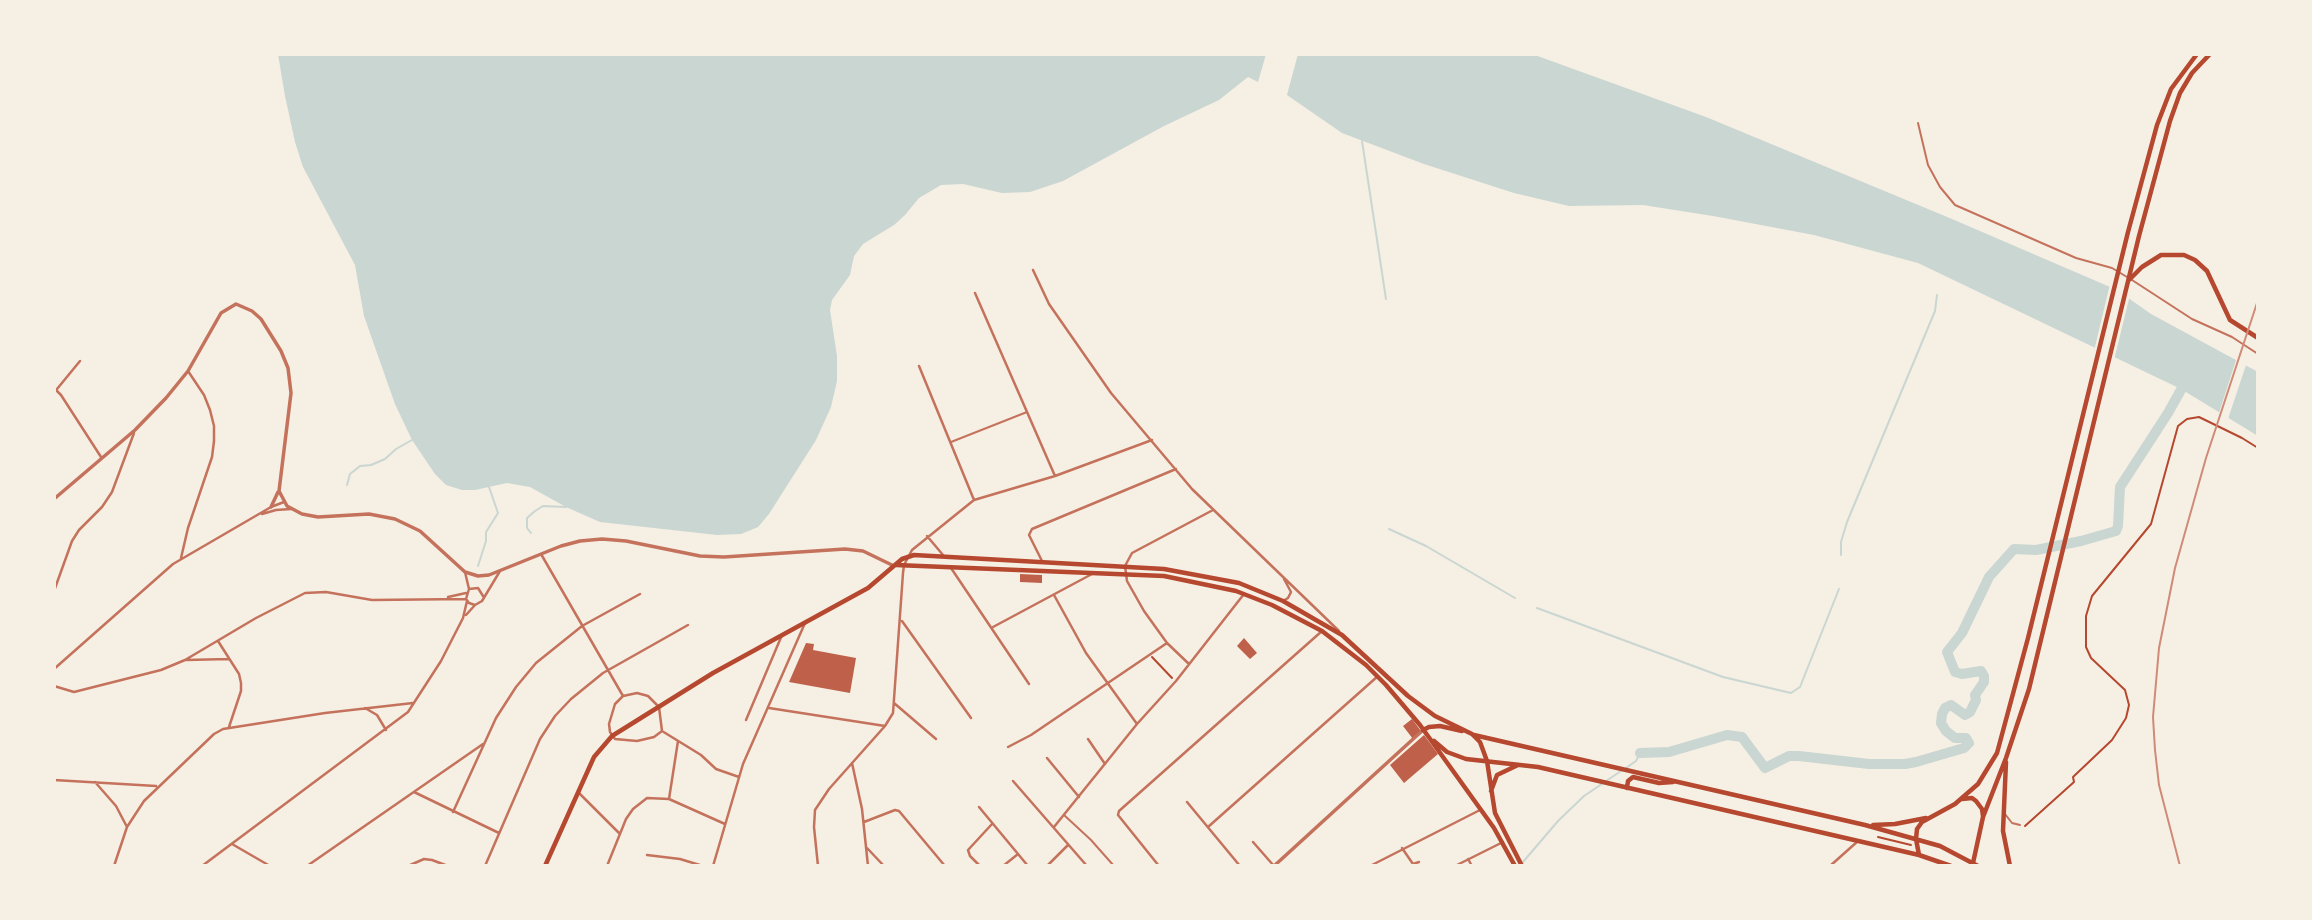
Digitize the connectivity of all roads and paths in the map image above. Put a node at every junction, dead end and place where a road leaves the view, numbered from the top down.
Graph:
1 (2197, 54) edge
2 (2210, 54) edge
3 (2191, 62) junction
4 (2192, 73) junction
5 (1918, 123) dead end
6 (1033, 270) dead end
7 (2129, 280) junction
8 (975, 293) dead end
9 (2258, 338) edge
10 (2258, 354) edge
11 (80, 361) dead end
12 (919, 366) dead end
13 (188, 371) junction
14 (55, 389) edge
15 (1028, 411) junction
16 (135, 430) junction
17 (1152, 440) junction
18 (951, 443) junction
19 (2258, 448) edge
20 (101, 458) junction
21 (1176, 469) junction
22 (1055, 476) junction
23 (279, 491) junction
24 (54, 499) edge
25 (974, 500) junction
26 (284, 502) junction
27 (271, 507) junction
28 (292, 509) junction
29 (1213, 510) junction
30 (255, 517) junction
31 (927, 536) junction
32 (541, 554) junction
33 (908, 556) junction
34 (946, 556) junction
35 (181, 559) junction
36 (1042, 562) junction
37 (904, 565) junction
38 (949, 565) junction
39 (895, 566) junction
40 (1125, 566) junction
41 (500, 571) junction
42 (465, 572) junction
43 (1096, 572) junction
44 (1125, 573) junction
45 (1282, 576) junction
46 (54, 591) edge
47 (467, 591) junction
48 (640, 594) dead end
49 (1244, 594) junction
50 (484, 596) junction
51 (1054, 596) junction
52 (445, 598) junction
53 (467, 600) junction
54 (1283, 601) junction
55 (475, 605) junction
56 (463, 618) junction
57 (900, 620) junction
58 (805, 623) junction
59 (688, 625) dead end
60 (582, 626) junction
61 (993, 627) junction
62 (1322, 631) junction
63 (782, 635) junction
64 (1342, 635) junction
65 (218, 641) junction
66 (1167, 643) junction
67 (1151, 656) junction
68 (229, 659) junction
69 (185, 660) junction
70 (1189, 664) junction
71 (54, 669) edge
72 (607, 670) junction
73 (1378, 676) junction
74 (1176, 681) junction
75 (1029, 684) dead end
76 (1107, 685) junction
77 (54, 686) edge
78 (623, 696) junction
79 (415, 703) junction
80 (894, 703) junction
81 (659, 707) junction
82 (365, 708) junction
83 (769, 708) junction
84 (971, 718) dead end
85 (746, 720) dead end
86 (1137, 724) junction
87 (885, 726) junction
88 (229, 727) junction
89 (386, 730) junction
90 (1423, 730) junction
91 (662, 731) junction
92 (1472, 734) junction
93 (612, 736) junction
94 (936, 739) dead end
95 (1088, 739) dead end
96 (678, 741) junction
97 (483, 744) junction
98 (1008, 747) dead end
99 (1047, 758) dead end
100 (2006, 758) junction
101 (1486, 761) junction
102 (852, 763) junction
103 (1105, 764) junction
104 (1523, 764) junction
105 (739, 777) junction
106 (54, 780) edge
107 (1013, 780) dead end
108 (95, 782) junction
109 (1681, 782) junction
110 (158, 786) junction
111 (1627, 788) junction
112 (412, 792) junction
113 (578, 792) junction
114 (1490, 795) junction
115 (1079, 797) junction
116 (669, 799) junction
117 (1962, 799) junction
118 (1187, 802) dead end
119 (979, 807) dead end
120 (1480, 810) junction
121 (2003, 811) junction
122 (453, 812) junction
123 (1064, 815) junction
124 (1934, 816) junction
125 (1983, 817) junction
126 (864, 822) junction
127 (725, 824) junction
128 (993, 824) junction
129 (1865, 825) junction
130 (2021, 825) joint
131 (127, 827) junction
132 (1054, 827) junction
133 (1208, 827) junction
134 (499, 833) junction
135 (620, 834) junction
136 (1878, 837) dead end
137 (1916, 839) junction
138 (1858, 841) junction
139 (1253, 842) dead end
140 (1503, 842) junction
141 (232, 844) junction
142 (1069, 845) junction
143 (1917, 847) junction
144 (867, 848) junction
145 (1402, 848) junction
146 (1018, 854) junction
147 (646, 855) dead end
148 (1919, 855) junction
149 (1468, 859) junction
150 (1419, 862) dead end
151 (1458, 865) edge
152 (1952, 865) edge
153 (1974, 865) edge
154 (114, 866) edge
155 (202, 866) edge
156 (270, 866) edge
157 (307, 866) edge
158 (408, 866) edge
159 (448, 866) edge
160 (485, 866) edge
161 (545, 866) edge
162 (607, 866) edge
163 (703, 866) edge
164 (713, 866) edge
165 (818, 866) edge
166 (868, 866) edge
167 (884, 866) edge
168 (944, 866) edge
169 (980, 866) edge
170 (1003, 866) edge
171 (1028, 866) edge
172 (1047, 866) edge
173 (1087, 866) edge
174 (1114, 866) edge
175 (1159, 866) edge
176 (1240, 866) edge
177 (1274, 866) edge
178 (1370, 866) edge
179 (1472, 866) edge
180 (1515, 866) edge
181 (1522, 866) edge
182 (1830, 866) edge
183 (2010, 866) edge

1 - 3 main road
2 - 4 main road
3 - 4 main road
3 - 117 main road
4 - 7 main road
5 - 10 lane
6 - 17 street
7 - 9 main road
7 - 100 main road
8 - 15 street
11 - 14 street
12 - 18 street
13 - 16 street
13 - 23 street
13 - 35 street
14 - 20 street
15 - 18 lane
15 - 22 street
16 - 20 street
16 - 46 street
17 - 21 street
17 - 22 street
18 - 25 street
19 - 130 path
20 - 24 street
21 - 29 street
21 - 36 street
22 - 25 street
23 - 26 street
23 - 27 street
25 - 31 street
26 - 27 street
26 - 28 street
27 - 30 street
28 - 30 street
28 - 42 street
29 - 40 street
29 - 45 street
30 - 35 street
31 - 33 street
31 - 34 street
32 - 39 street
32 - 41 street
32 - 60 street
33 - 34 main road
33 - 37 street
33 - 39 main road
34 - 36 main road
35 - 71 street
36 - 40 main road
37 - 38 main road
37 - 39 main road
37 - 57 street
38 - 43 main road
38 - 61 street
39 - 58 main road
40 - 44 street
40 - 54 main road
41 - 42 street
41 - 50 street
42 - 47 street
43 - 44 main road
43 - 51 street
44 - 49 main road
44 - 66 street
45 - 54 street
45 - 64 street
47 - 50 street
47 - 52 street
47 - 53 street
48 - 60 street
49 - 62 main road
49 - 70 street
50 - 55 street
51 - 61 street
51 - 76 street
52 - 53 street
52 - 65 street
53 - 55 street
53 - 56 street
54 - 64 main road
55 - 56 street
56 - 79 street
57 - 80 street
57 - 84 street
58 - 63 main road
58 - 83 street
59 - 72 street
60 - 72 street
60 - 97 street
61 - 75 street
62 - 73 main road
62 - 175 street
63 - 81 main road
63 - 85 street
64 - 92 main road
65 - 68 street
65 - 69 street
66 - 67 street
66 - 70 street
67 - 74 path
67 - 76 street
68 - 69 street
68 - 88 street
69 - 77 street
70 - 74 street
72 - 78 street
72 - 134 street
73 - 90 main road
73 - 133 street
74 - 86 street
76 - 86 street
76 - 98 street
78 - 81 street
78 - 93 street
79 - 82 street
79 - 89 street
80 - 87 street
80 - 94 street
81 - 91 street
81 - 93 main road
82 - 88 street
82 - 89 street
83 - 87 street
83 - 105 street
86 - 103 street
87 - 102 street
88 - 110 street
89 - 141 street
90 - 92 main road
90 - 101 main road
90 - 120 main road
90 - 177 street
91 - 93 street
91 - 96 street
92 - 101 main road
92 - 109 main road
93 - 113 main road
95 - 103 street
96 - 105 street
96 - 116 street
97 - 112 street
97 - 122 street
99 - 115 street
100 - 121 main road
100 - 125 main road
101 - 104 main road
101 - 114 main road
102 - 126 street
102 - 165 street
103 - 115 street
104 - 111 main road
104 - 114 main road
105 - 127 street
106 - 108 street
107 - 132 street
108 - 110 street
108 - 131 street
109 - 111 main road
109 - 129 main road
110 - 131 street
111 - 138 main road
112 - 122 street
112 - 157 street
113 - 135 street
113 - 161 main road
114 - 181 main road
115 - 123 street
116 - 127 street
116 - 135 street
117 - 124 main road
117 - 125 main road
118 - 133 street
119 - 128 street
120 - 140 main road
120 - 145 street
121 - 130 lane
121 - 183 main road
122 - 134 street
123 - 132 street
123 - 174 lane
124 - 129 main road
124 - 137 main road
125 - 153 main road
126 - 144 street
126 - 168 street
127 - 164 street
128 - 146 street
128 - 169 street
129 - 137 main road
131 - 154 street
132 - 142 street
133 - 176 street
134 - 160 street
135 - 162 street
136 - 143 path
137 - 143 main road
137 - 153 main road
138 - 148 main road
138 - 182 street
139 - 177 street
140 - 149 street
140 - 180 main road
141 - 155 street
141 - 156 street
142 - 172 street
142 - 173 street
143 - 148 main road
144 - 166 street
144 - 167 street
145 - 150 street
145 - 178 street
146 - 170 street
146 - 171 street
147 - 163 street
148 - 152 main road
149 - 151 street
149 - 179 street
158 - 159 street

